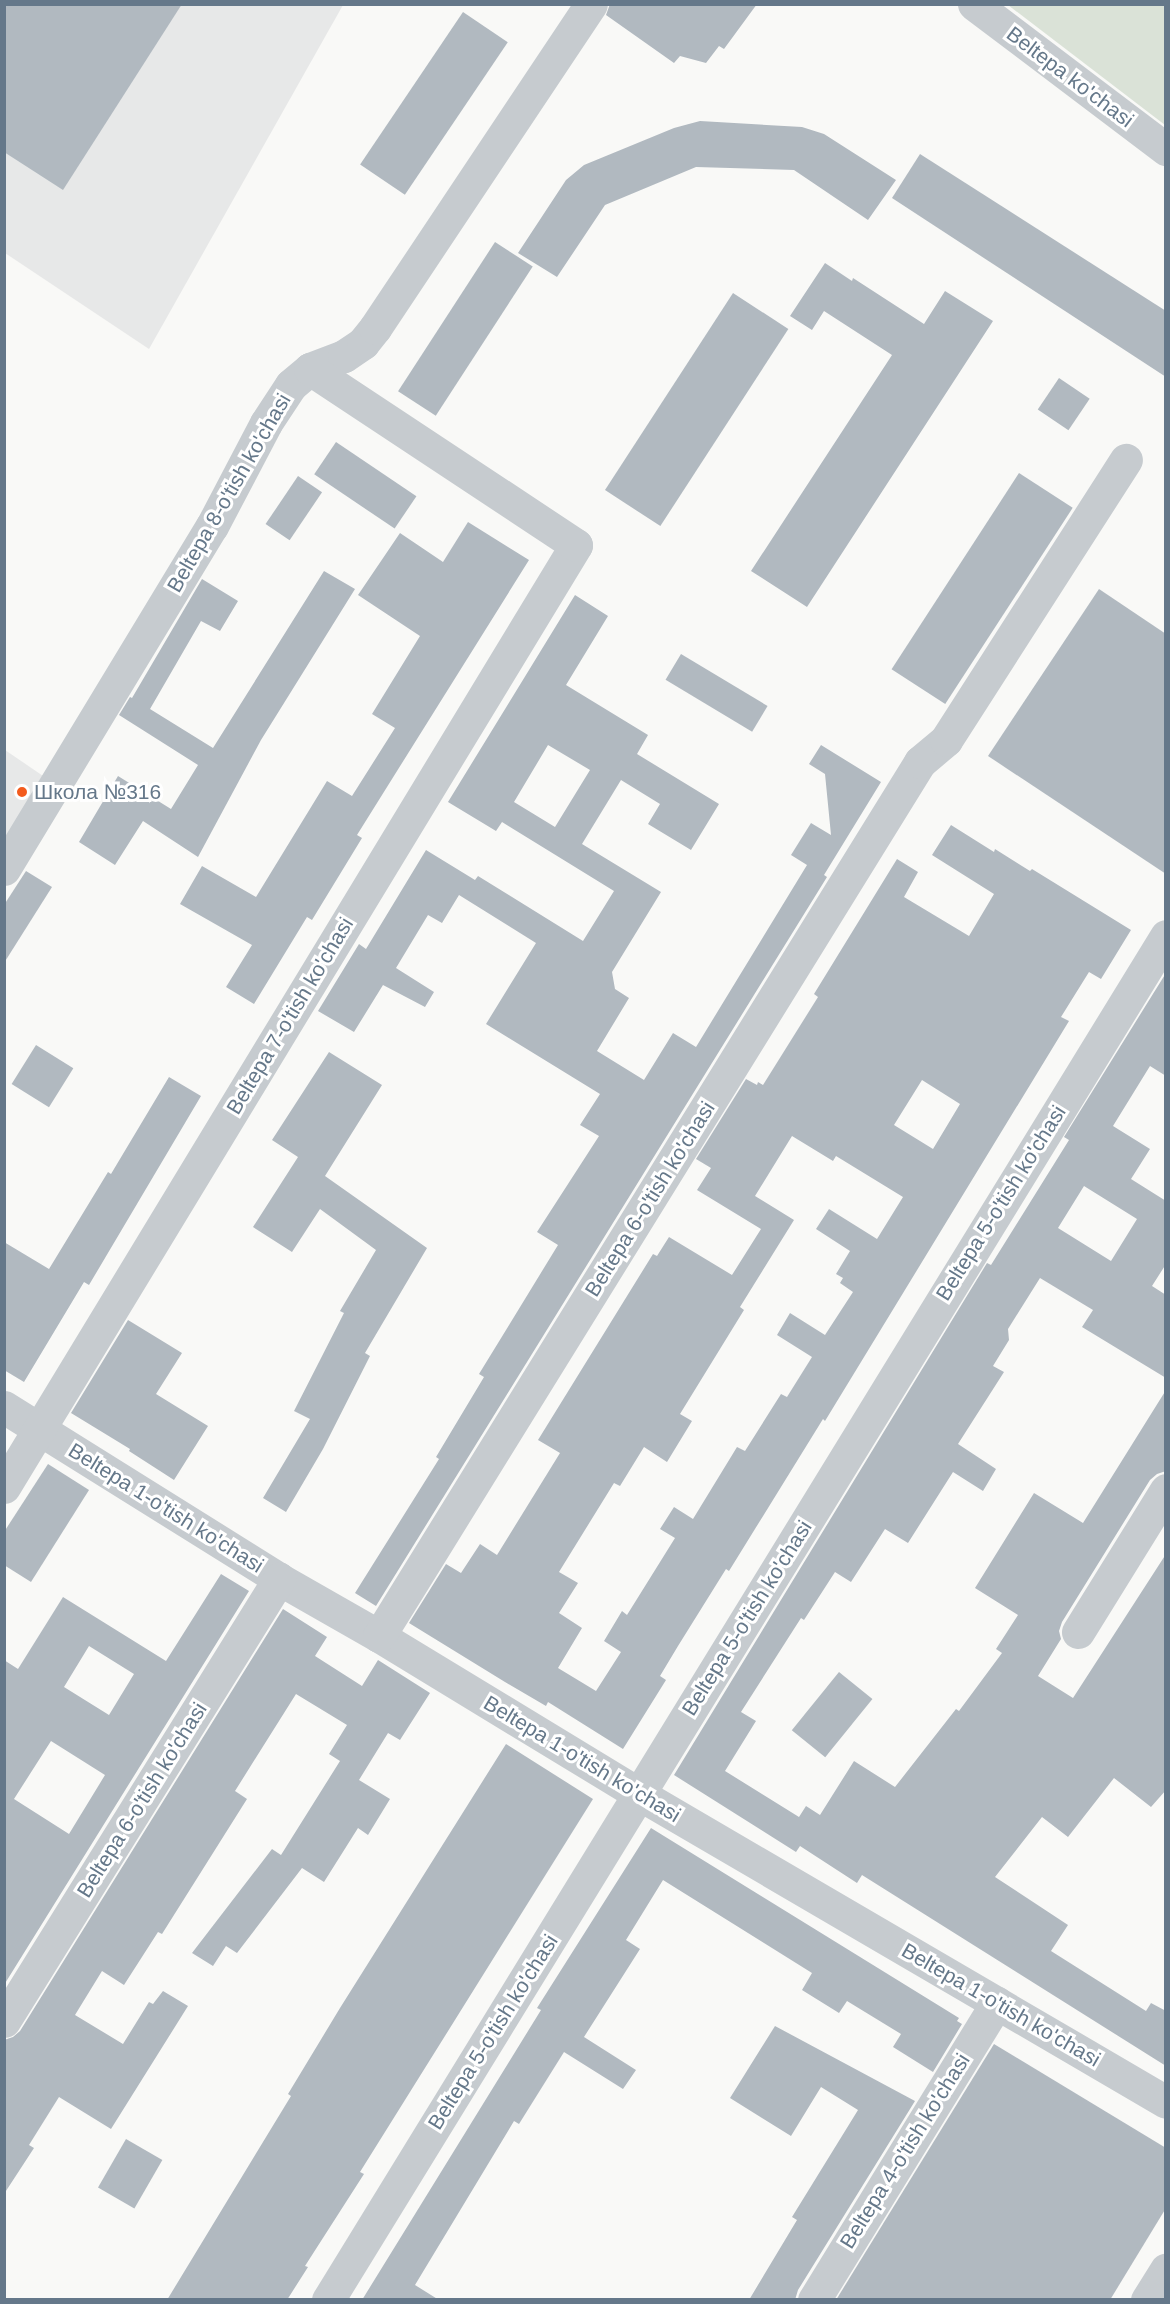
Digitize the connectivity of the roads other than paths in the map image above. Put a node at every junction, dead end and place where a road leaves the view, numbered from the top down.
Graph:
1 (591, 4) edge
2 (974, 4) edge
3 (1166, 149) edge
4 (310, 369) junction
5 (1126, 460) dead end
6 (4, 869) edge
7 (1166, 936) edge
8 (4, 1407) edge
9 (40, 1429) junction
10 (4, 1487) edge
11 (1166, 1490) edge
12 (279, 1579) junction
13 (1078, 1632) dead end
14 (380, 1636) junction
15 (639, 1794) junction
16 (997, 2003) junction
17 (4, 2021) edge
18 (1166, 2102) edge
19 (1166, 2269) edge
20 (328, 2300) edge
21 (814, 2300) edge
22 (1147, 2300) edge

1 - 4 street, Beltepa 8-o'tish ko'chasi
2 - 3 street, Beltepa ko'chasi
4 - 6 street, Beltepa 8-o'tish ko'chasi
4 - 9 street, Beltepa 7-o'tish ko'chasi
5 - 14 street, Beltepa 6-o'tish ko'chasi
7 - 15 street, Beltepa 5-o'tish ko'chasi
8 - 9 street, Beltepa 1-o'tish ko'chasi
9 - 10 street, Beltepa 7-o'tish ko'chasi
9 - 12 street, Beltepa 1-o'tish ko'chasi
11 - 13 street
12 - 14 street, Beltepa 1-o'tish ko'chasi
12 - 17 street, Beltepa 6-o'tish ko'chasi
14 - 15 street, Beltepa 1-o'tish ko'chasi
15 - 16 street, Beltepa 1-o'tish ko'chasi
15 - 20 street, Beltepa 5-o'tish ko'chasi
16 - 18 street, Beltepa 1-o'tish ko'chasi
16 - 21 street, Beltepa 4-o'tish ko'chasi
19 - 22 street

